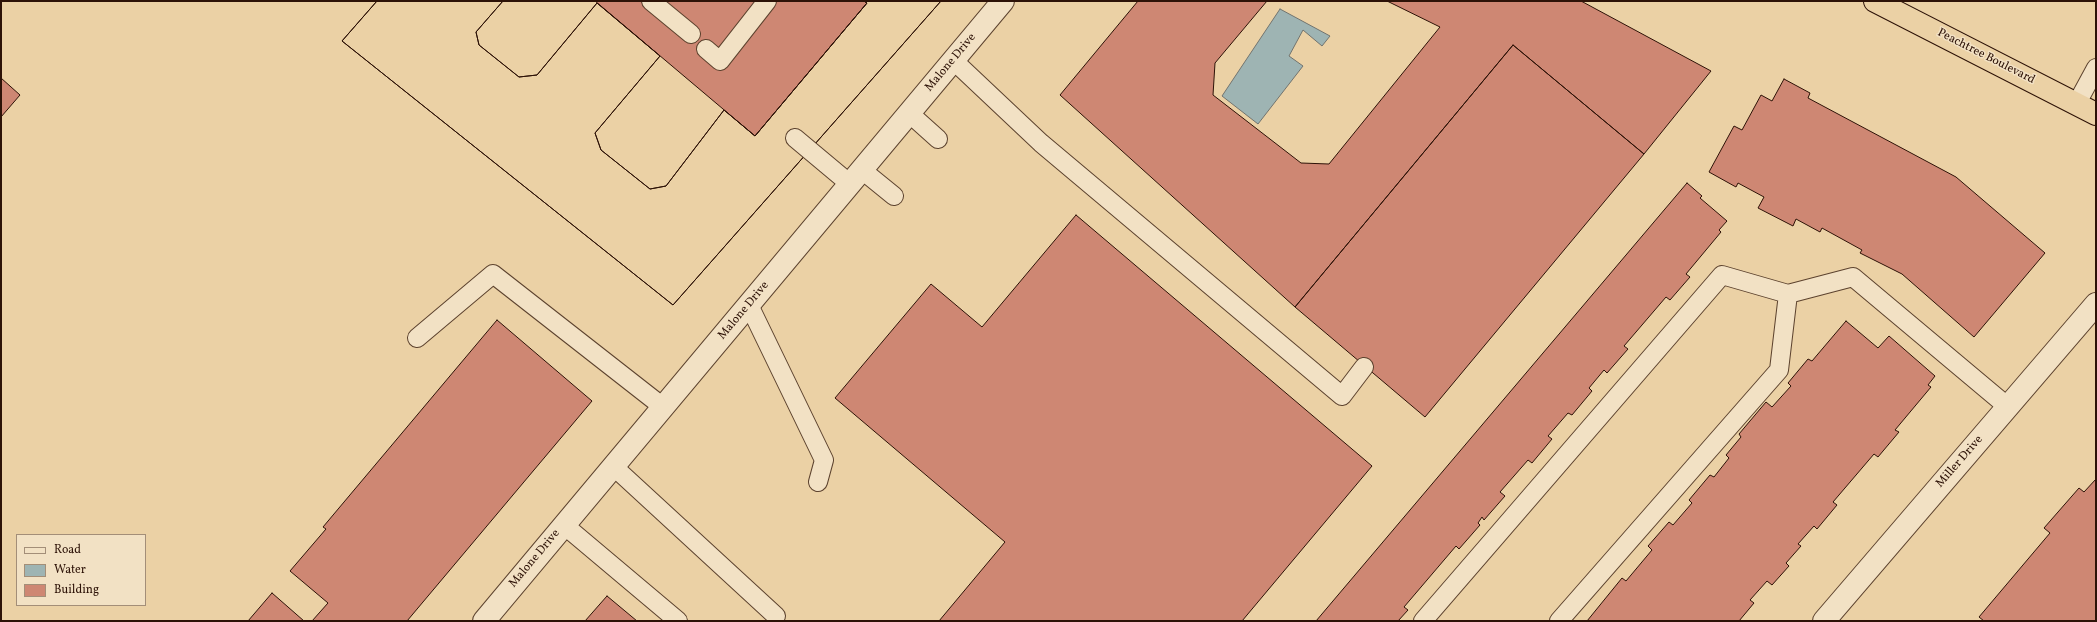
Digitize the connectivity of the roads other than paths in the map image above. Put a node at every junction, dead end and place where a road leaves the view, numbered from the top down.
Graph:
1 (651, 1) edge
2 (767, 1) edge
3 (1875, 1) edge
4 (998, 3) edge
5 (691, 34) dead end
6 (706, 49) dead end
7 (953, 60) junction
8 (2096, 68) edge
9 (2077, 103) junction
10 (910, 113) junction
11 (2096, 114) edge
12 (795, 138) dead end
13 (938, 139) dead end
14 (856, 177) junction
15 (894, 196) dead end
16 (1788, 294) junction
17 (2096, 304) edge
18 (749, 305) junction
19 (417, 338) dead end
20 (1364, 367) dead end
21 (663, 407) junction
22 (2008, 407) junction
23 (613, 466) junction
24 (818, 482) dead end
25 (564, 525) junction
26 (776, 616) dead end
27 (484, 621) edge
28 (678, 621) edge
29 (1423, 621) edge
30 (1559, 621) edge
31 (1824, 621) edge

1 - 5 lane
2 - 6 lane
3 - 9 highway, Peachtree Boulevard
4 - 7 street, Malone Drive
7 - 10 street, Malone Drive
7 - 20 lane
8 - 9 lane
9 - 11 highway, Peachtree Boulevard
10 - 13 lane
10 - 14 street, Malone Drive
12 - 14 lane
14 - 15 lane
14 - 18 street, Malone Drive
16 - 22 lane
16 - 29 lane
16 - 30 lane
17 - 22 street, Miller Drive
18 - 21 street, Malone Drive
18 - 24 lane
19 - 21 lane
21 - 23 street, Malone Drive
22 - 31 street, Miller Drive
23 - 25 street, Malone Drive
23 - 26 lane
25 - 27 street, Malone Drive
25 - 28 lane

